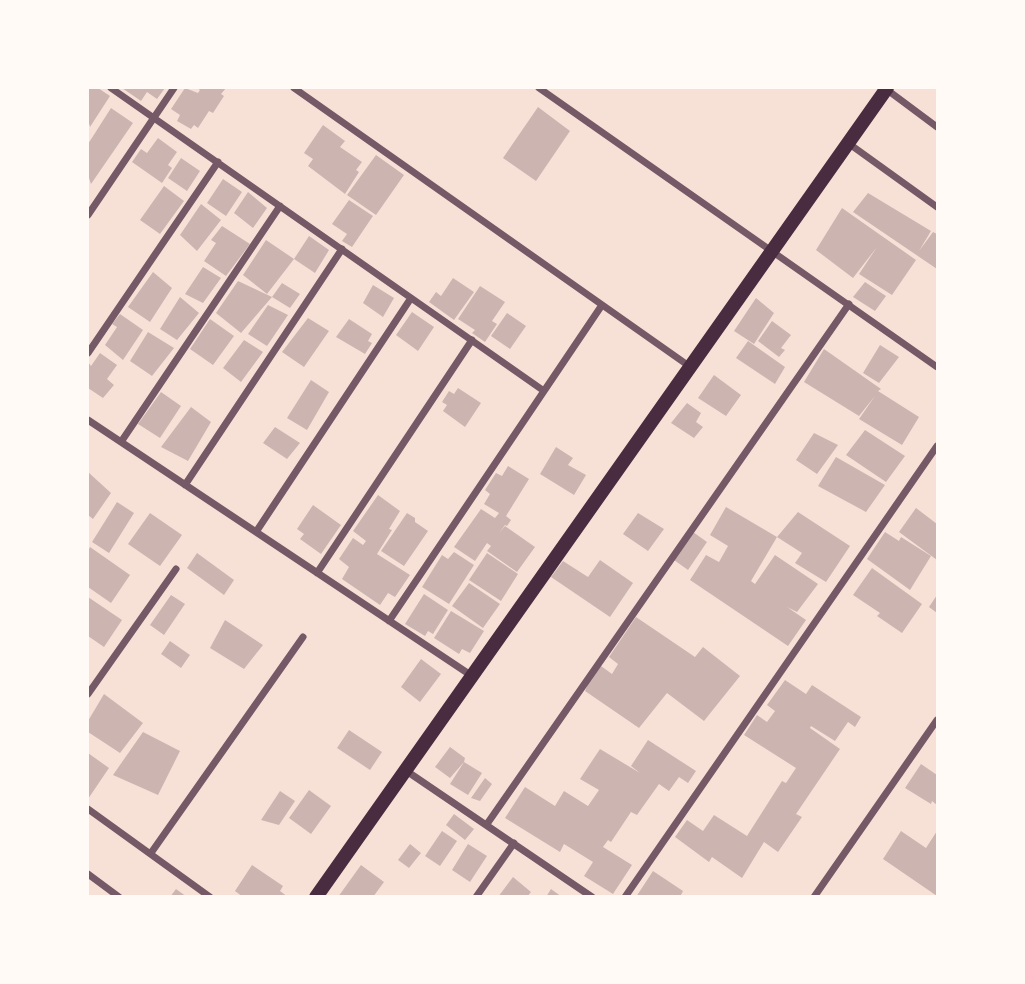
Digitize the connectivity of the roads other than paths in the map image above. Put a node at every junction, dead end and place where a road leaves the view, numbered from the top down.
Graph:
1 (111, 88) edge
2 (174, 88) edge
3 (293, 88) edge
4 (539, 88) edge
5 (886, 88) edge
6 (153, 117) junction
7 (937, 127) edge
8 (848, 144) junction
9 (218, 162) junction
10 (280, 206) junction
11 (937, 207) edge
12 (88, 215) edge
13 (342, 249) junction
14 (773, 249) junction
15 (411, 298) junction
16 (849, 304) junction
17 (602, 305) junction
18 (472, 340) junction
19 (88, 353) edge
20 (689, 366) junction
21 (937, 367) edge
22 (544, 391) junction
23 (88, 420) edge
24 (121, 442) junction
25 (937, 446) edge
26 (185, 485) junction
27 (256, 532) junction
28 (176, 569) dead end
29 (317, 573) junction
30 (389, 621) junction
31 (303, 637) dead end
32 (473, 676) junction
33 (88, 694) edge
34 (937, 720) edge
35 (405, 770) junction
36 (88, 809) edge
37 (486, 824) junction
38 (514, 843) junction
39 (151, 853) junction
40 (88, 874) edge
41 (119, 897) edge
42 (210, 897) edge
43 (316, 897) edge
44 (476, 897) edge
45 (592, 897) edge
46 (625, 897) edge
47 (814, 897) edge

1 - 6 street
2 - 6 street
3 - 17 street
4 - 14 street
5 - 7 street
5 - 8 main road
6 - 9 street
6 - 12 street
8 - 11 street
8 - 14 main road
9 - 10 street
9 - 19 street
10 - 13 street
10 - 24 street
13 - 15 street
13 - 26 street
14 - 16 street
14 - 20 main road
15 - 18 street
15 - 27 street
16 - 21 street
16 - 37 street
17 - 20 street
17 - 22 street
18 - 22 street
18 - 29 street
20 - 32 main road
22 - 30 street
23 - 24 street
24 - 26 street
25 - 46 street
26 - 27 street
27 - 29 street
28 - 33 street
29 - 30 street
30 - 32 street
31 - 39 street
32 - 35 main road
34 - 47 street
35 - 37 street
35 - 43 main road
36 - 39 street
37 - 38 street
38 - 44 street
38 - 45 street
39 - 42 street
40 - 41 street

